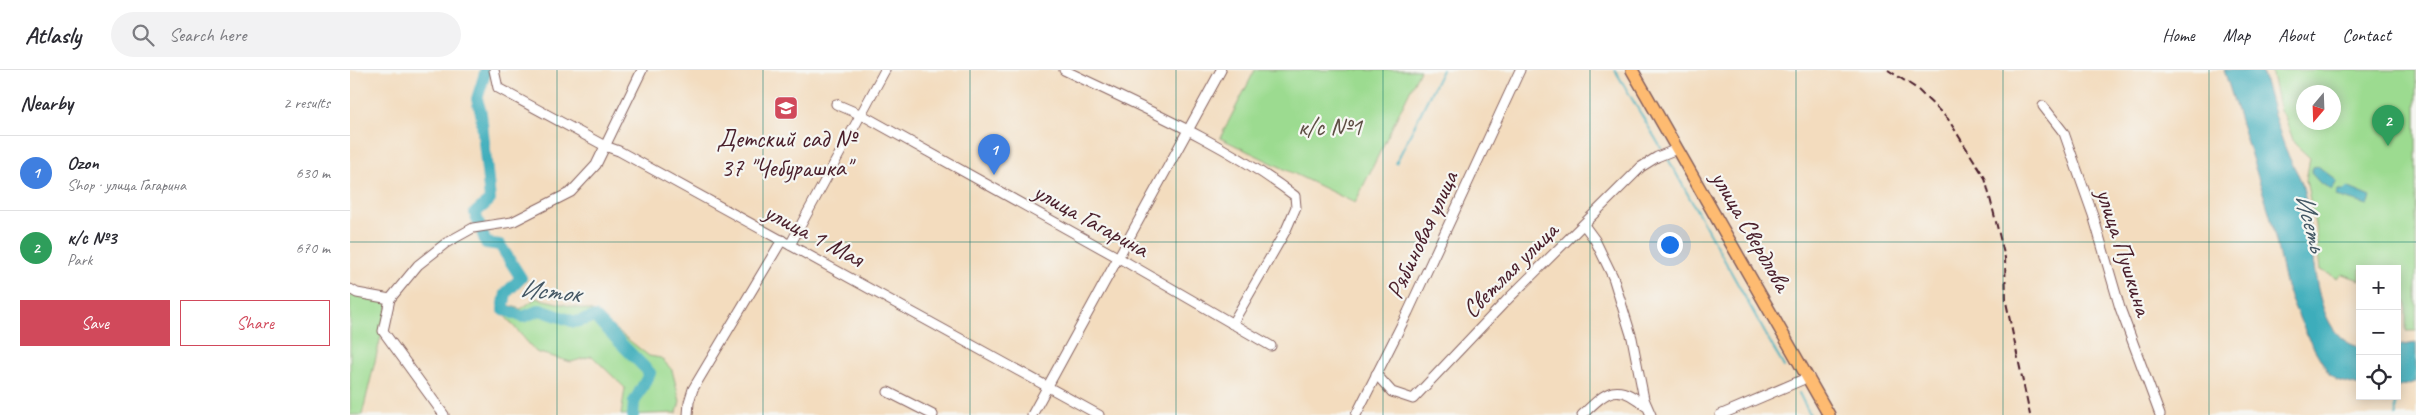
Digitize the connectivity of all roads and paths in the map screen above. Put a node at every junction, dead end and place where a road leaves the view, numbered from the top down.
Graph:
1 (494, 70) edge
2 (642, 70) edge
3 (885, 70) edge
4 (1064, 70) edge
5 (1221, 70) edge
6 (1520, 70) edge
7 (1632, 70) edge
8 (836, 104) dead end
9 (2043, 106) dead end
10 (861, 115) junction
11 (1187, 130) junction
12 (605, 146) junction
13 (1677, 149) junction
14 (1584, 225) junction
15 (786, 243) junction
16 (1120, 258) junction
17 (350, 290) edge
18 (390, 299) junction
19 (1232, 324) junction
20 (1271, 346) dead end
21 (1376, 374) junction
22 (1809, 377) junction
23 (1048, 387) junction
24 (888, 392) dead end
25 (1652, 414) edge
26 (444, 415) edge
27 (688, 415) edge
28 (933, 415) edge
29 (1032, 415) edge
30 (1099, 415) edge
31 (1356, 415) edge
32 (1582, 415) edge
33 (1720, 415) edge
34 (1829, 415) edge
35 (2160, 415) edge

1 - 12 street, улица 1 Мая
2 - 12 street
3 - 10 street
4 - 11 street
5 - 11 street
6 - 21 street, Рябиновая улица
7 - 13 main road, улица Свердлова
8 - 10 street, улица Гагарина
9 - 35 street, улица Пушкина
10 - 15 street
10 - 16 street, улица Гагарина
11 - 16 street
11 - 19 street
12 - 15 street, улица 1 Мая
12 - 18 street
13 - 14 street, Светлая улица
13 - 22 main road, улица Свердлова
14 - 21 street, Светлая улица
14 - 25 street
15 - 23 street, улица 1 Мая
15 - 27 street
16 - 19 street, улица Гагарина
16 - 23 street
17 - 18 street
18 - 26 street
19 - 20 street, улица Гагарина
21 - 31 street, Рябиновая улица
22 - 33 street
22 - 34 main road, улица Свердлова
23 - 29 street
23 - 30 street, улица 1 Мая
24 - 28 street
25 - 32 street

